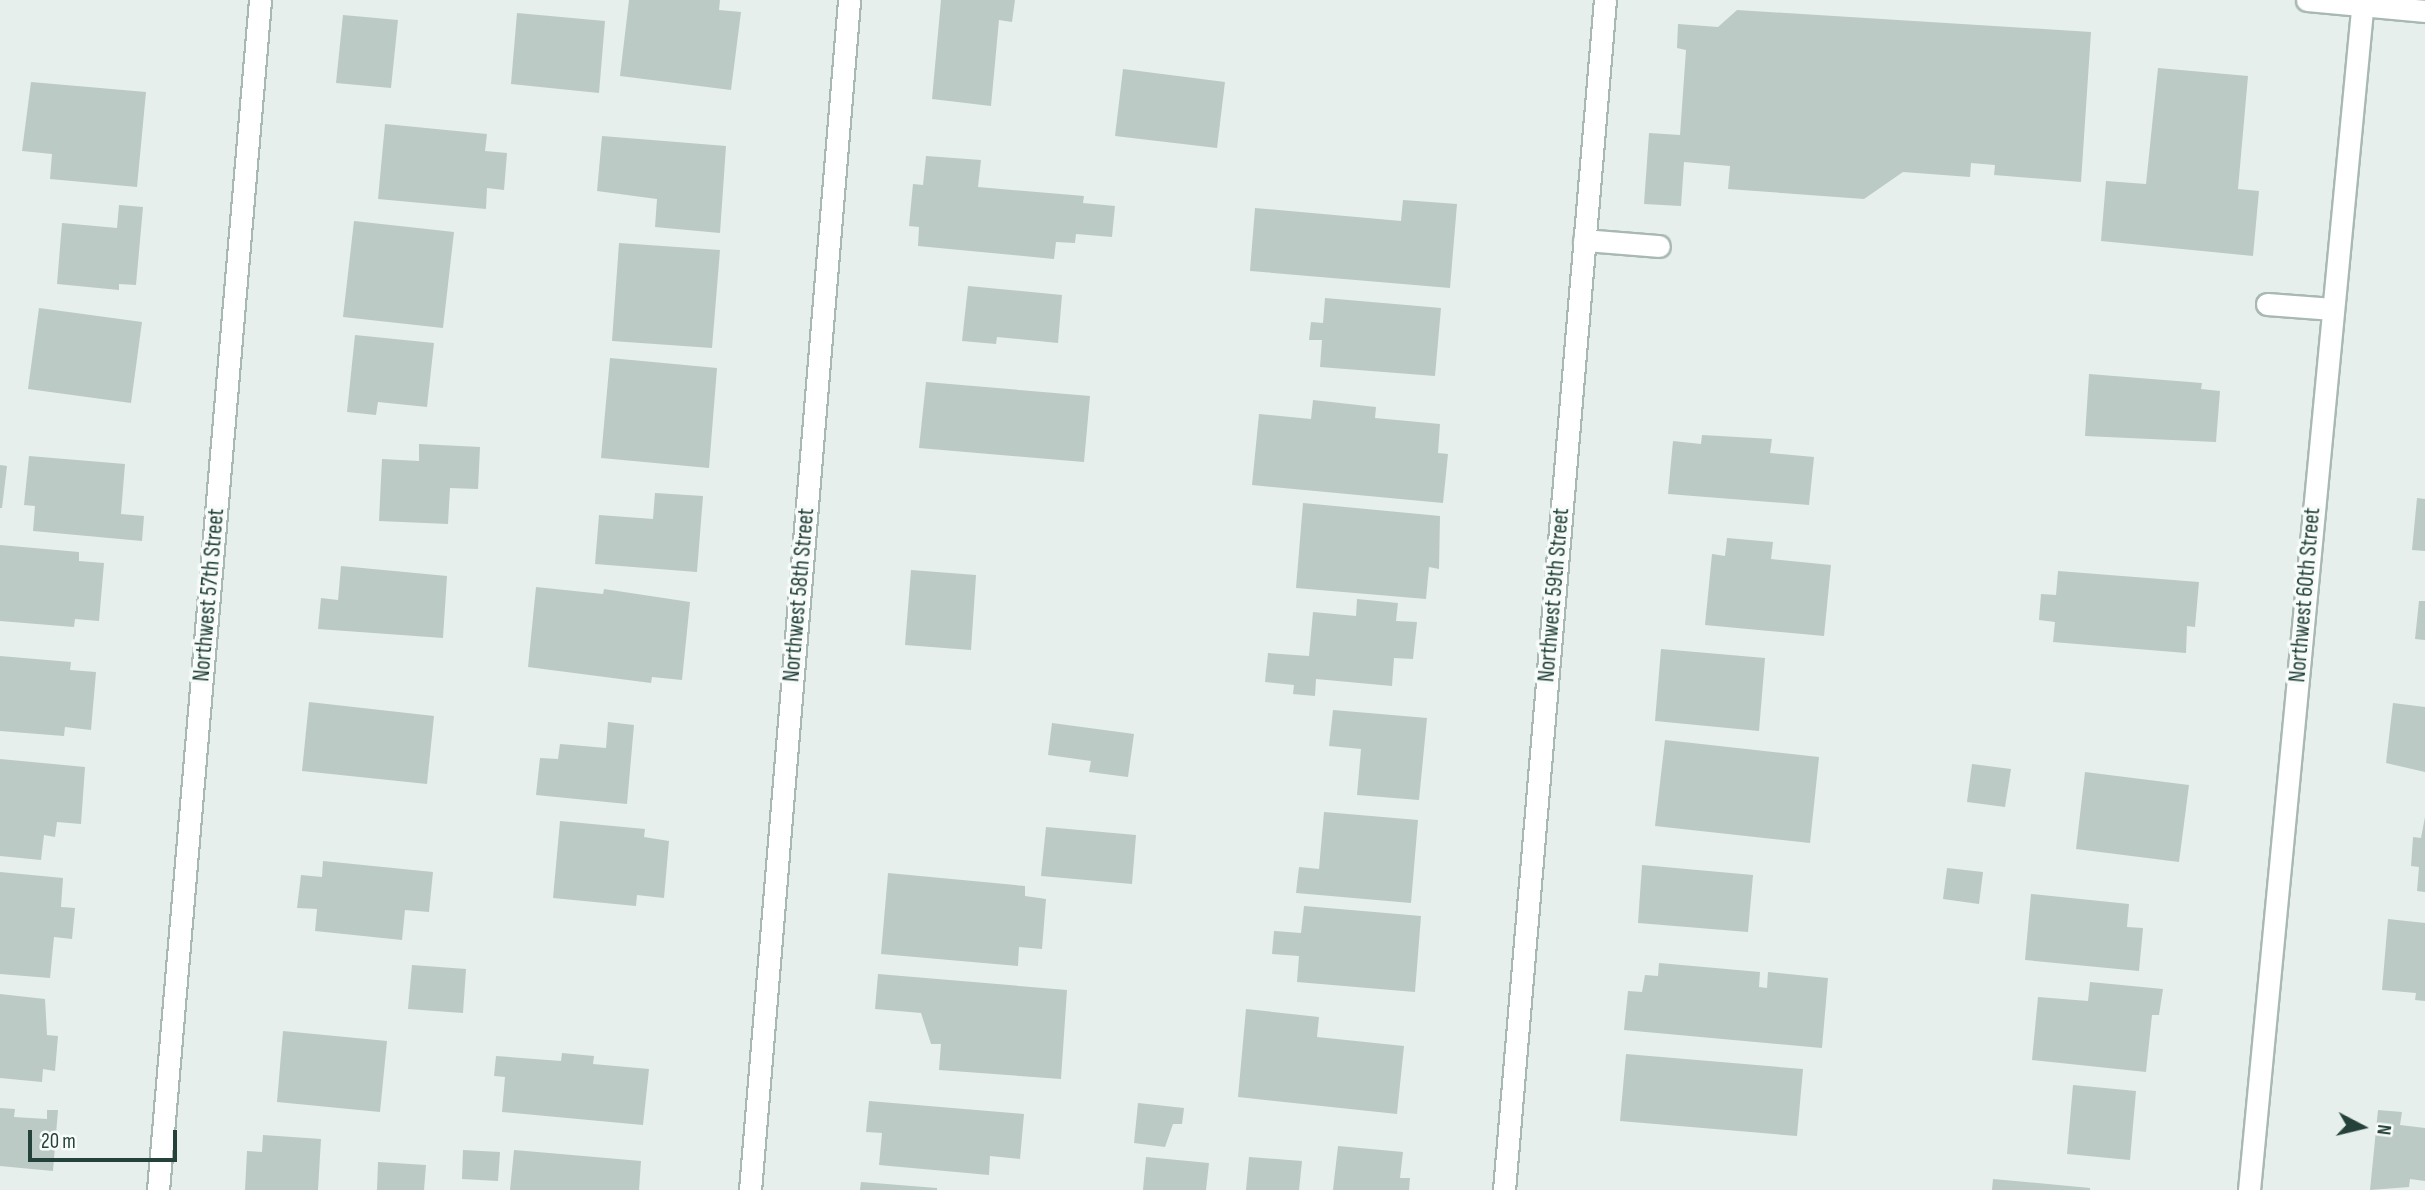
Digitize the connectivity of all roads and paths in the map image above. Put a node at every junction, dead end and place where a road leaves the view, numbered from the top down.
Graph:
1 (260, 0) edge
2 (849, 0) edge
3 (1605, 0) edge
4 (2306, 0) edge
5 (2363, 2) edge
6 (2425, 11) edge
7 (1584, 240) junction
8 (1659, 246) dead end
9 (2267, 304) dead end
10 (2333, 309) junction
11 (158, 1190) edge
12 (750, 1190) edge
13 (1504, 1190) edge
14 (2249, 1190) edge

1 - 11 street, Northwest 57th Street
2 - 12 street, Northwest 58th Street
3 - 7 street, Northwest 59th Street
4 - 5 street
5 - 6 street
5 - 10 street, Northwest 60th Street
7 - 8 street
7 - 13 street, Northwest 59th Street
9 - 10 street
10 - 14 street, Northwest 60th Street

